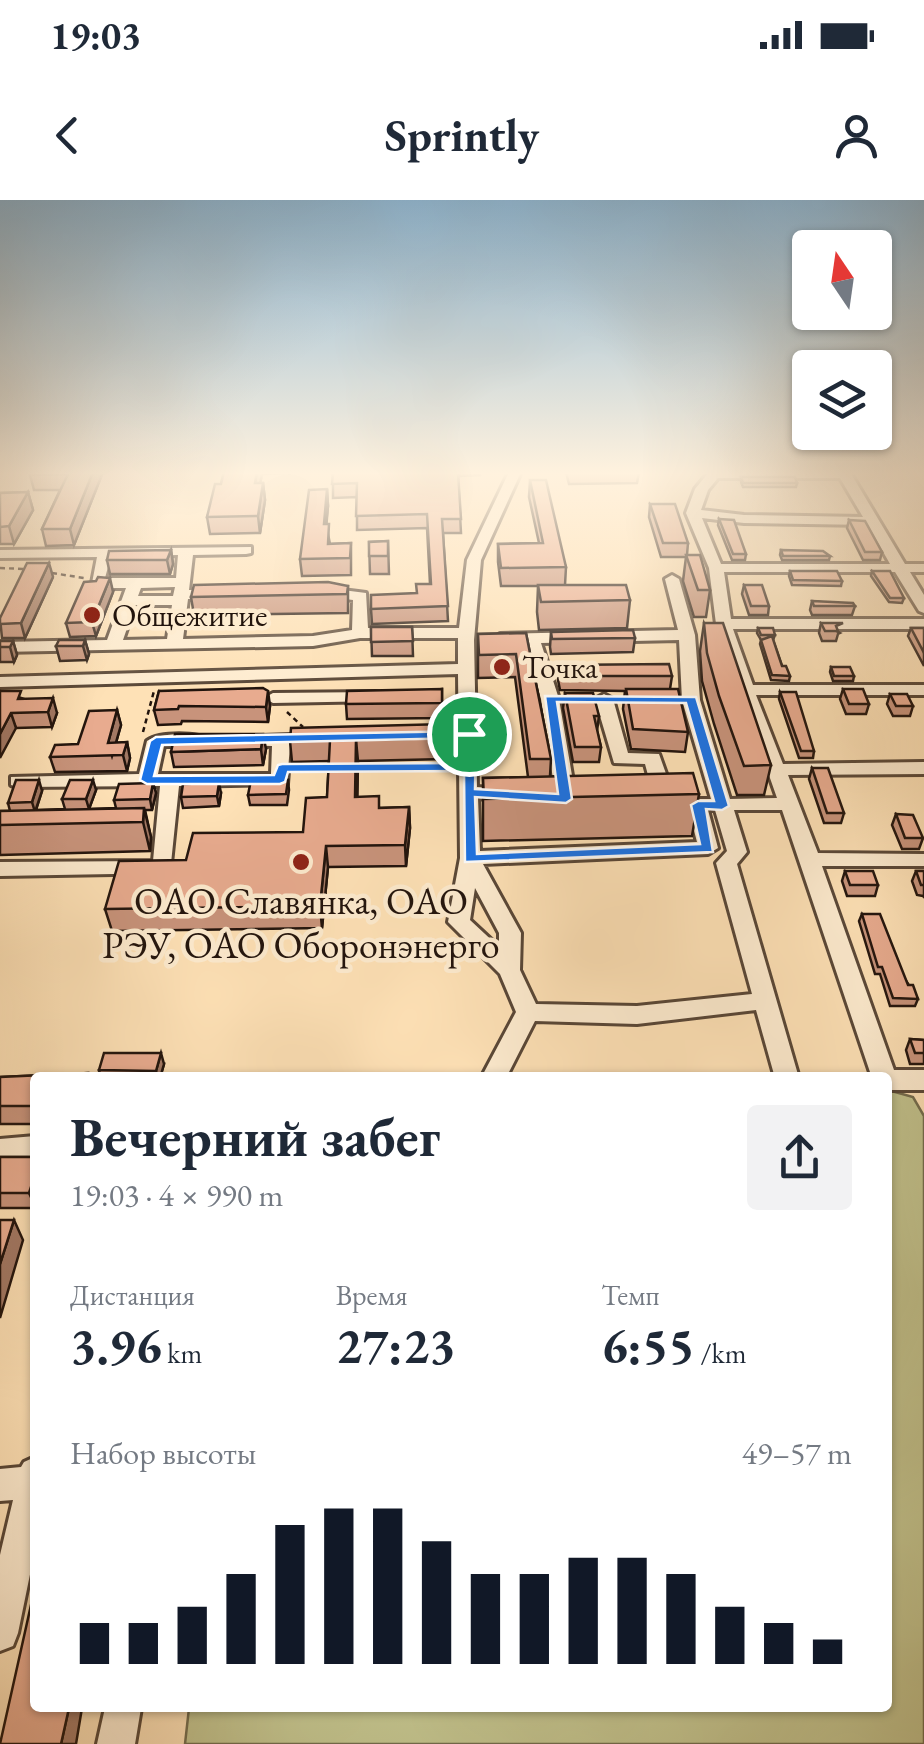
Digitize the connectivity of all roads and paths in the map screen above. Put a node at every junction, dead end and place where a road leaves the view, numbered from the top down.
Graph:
1 (482, 544) edge
2 (706, 544) edge
3 (887, 544) edge
4 (246, 550) dead end
5 (186, 552) junction
6 (106, 553) junction
7 (0, 554) edge
8 (0, 568) edge
9 (23, 568) edge
10 (716, 568) junction
11 (900, 568) junction
12 (924, 568) edge
13 (41, 571) edge
14 (97, 580) junction
15 (672, 580) dead end
16 (135, 584) junction
17 (181, 592) junction
18 (309, 593) edge
19 (236, 594) edge
20 (126, 602) junction
21 (924, 608) edge
22 (724, 624) junction
23 (924, 624) edge
24 (360, 633) junction
25 (687, 635) junction
26 (467, 636) junction
27 (531, 638) junction
28 (114, 643) junction
29 (174, 644) junction
30 (0, 647) edge
31 (467, 669) junction
32 (157, 678) junction
33 (0, 682) edge
34 (746, 690) junction
35 (924, 690) edge
36 (467, 695) junction
37 (388, 696) edge
38 (447, 696) edge
39 (273, 698) dead end
40 (586, 699) junction
41 (334, 738) edge
42 (281, 740) junction
43 (156, 741) junction
44 (471, 766) junction
45 (282, 768) junction
46 (339, 768) edge
47 (358, 768) edge
48 (924, 768) edge
49 (776, 770) junction
50 (147, 780) junction
51 (18, 781) edge
52 (170, 781) junction
53 (468, 792) junction
54 (527, 796) edge
55 (565, 799) edge
56 (789, 804) junction
57 (698, 805) junction
58 (722, 806) junction
59 (470, 858) junction
60 (810, 859) junction
61 (924, 860) edge
62 (0, 869) edge
63 (509, 970) junction
64 (765, 1001) junction
65 (528, 1012) junction
66 (496, 1072) edge
67 (785, 1072) edge
68 (884, 1072) edge
69 (892, 1079) edge
70 (924, 1080) edge
71 (30, 1147) edge
72 (0, 1150) edge
73 (26, 1481) edge
74 (0, 1633) edge
75 (122, 1712) edge
76 (116, 1744) edge

1 - 26 street
2 - 10 street
3 - 11 street
4 - 5 street
5 - 6 street
5 - 17 street
6 - 7 street
6 - 14 street
8 - 9 path
10 - 11 street
10 - 22 street
11 - 12 street
11 - 21 street
13 - 14 path
14 - 16 street
15 - 25 street
16 - 17 street
16 - 20 street
17 - 19 street
17 - 20 street
17 - 29 street
18 - 24 street
20 - 28 street
22 - 23 street
22 - 34 street
24 - 26 street
24 - 29 street
25 - 27 street
25 - 58 street
26 - 27 street
26 - 31 street
27 - 40 street
28 - 29 street
28 - 30 street
31 - 32 street
31 - 36 street
32 - 33 street
32 - 43 path
34 - 35 street
34 - 49 street
36 - 38 street
36 - 44 street
37 - 39 street
40 - 55 street
40 - 57 street
41 - 42 street
42 - 43 street
42 - 45 street
43 - 50 street
44 - 47 path
44 - 53 street
45 - 46 path
45 - 52 street
48 - 49 street
49 - 56 street
50 - 51 street
50 - 52 street
52 - 62 street
53 - 54 street
53 - 59 street
56 - 58 street
56 - 60 street
57 - 58 street
57 - 59 street
58 - 64 street
59 - 63 street
59 - 63 street
60 - 61 street
60 - 68 street
63 - 65 street
64 - 65 street
64 - 67 street
65 - 66 street
69 - 70 street
71 - 72 street
73 - 74 street
75 - 76 street

